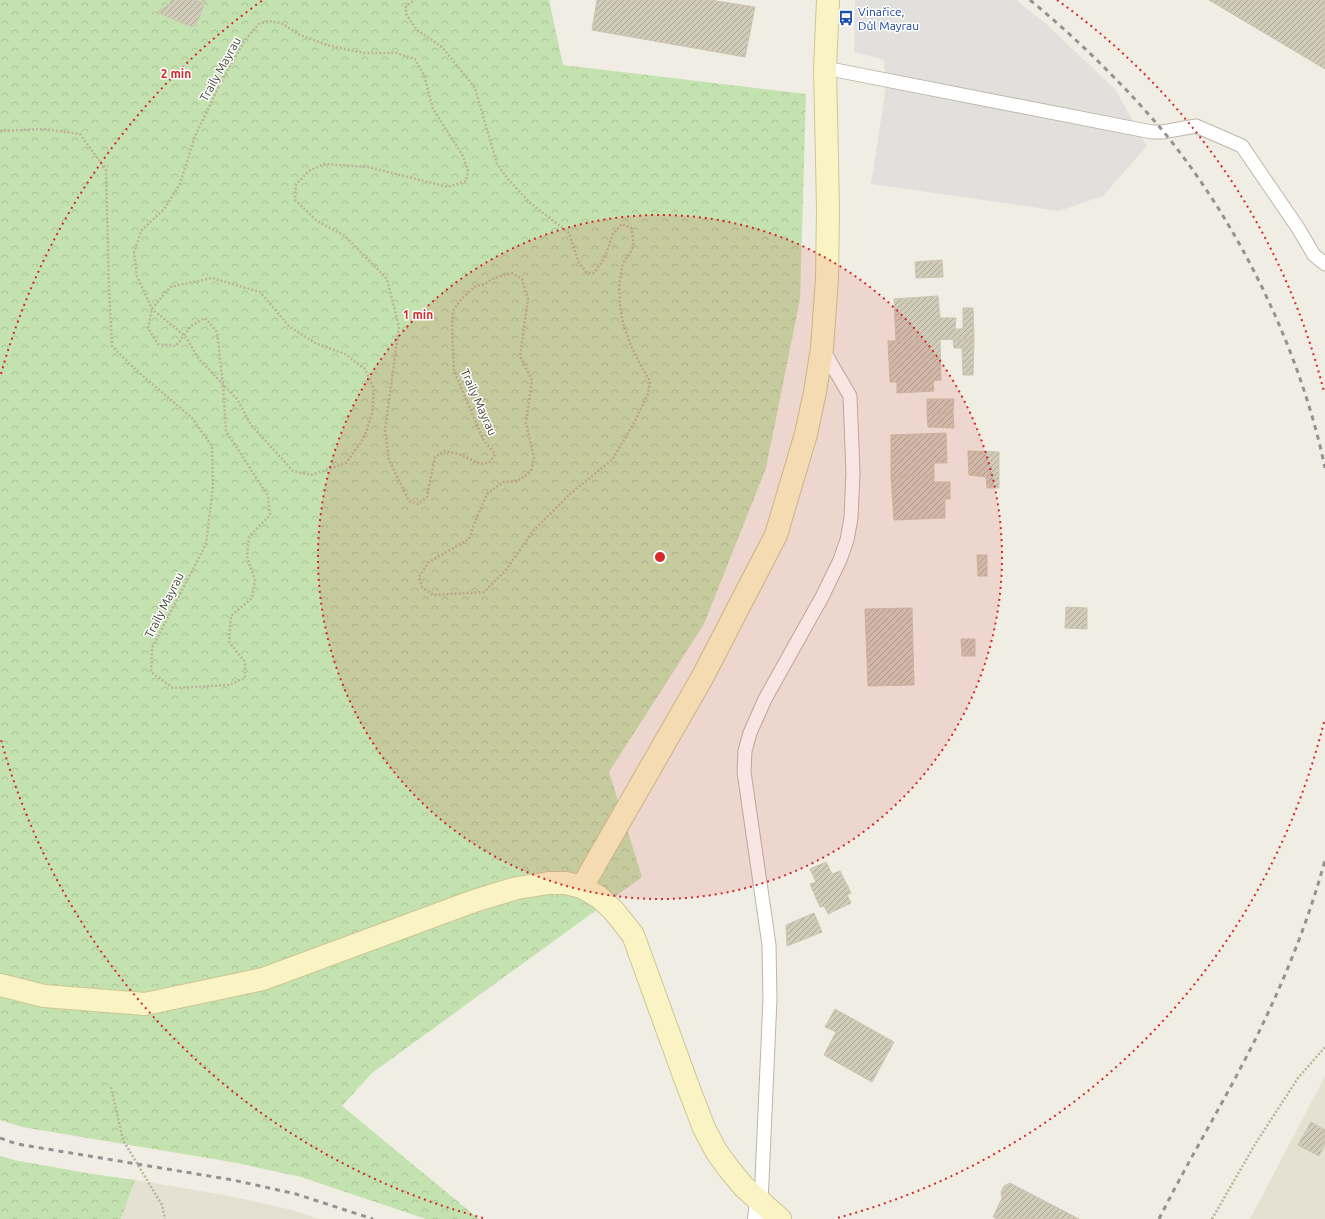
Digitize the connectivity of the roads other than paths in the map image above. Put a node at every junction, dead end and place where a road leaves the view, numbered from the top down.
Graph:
1 (828, 0) edge
2 (825, 68) junction
3 (1325, 264) edge
4 (822, 348) junction
5 (582, 887) junction
6 (0, 985) edge
7 (760, 1211) edge
8 (780, 1219) edge

1 - 2 street
2 - 3 lane
2 - 4 street
4 - 5 street
4 - 7 lane
5 - 6 street
5 - 7 street
7 - 8 street

